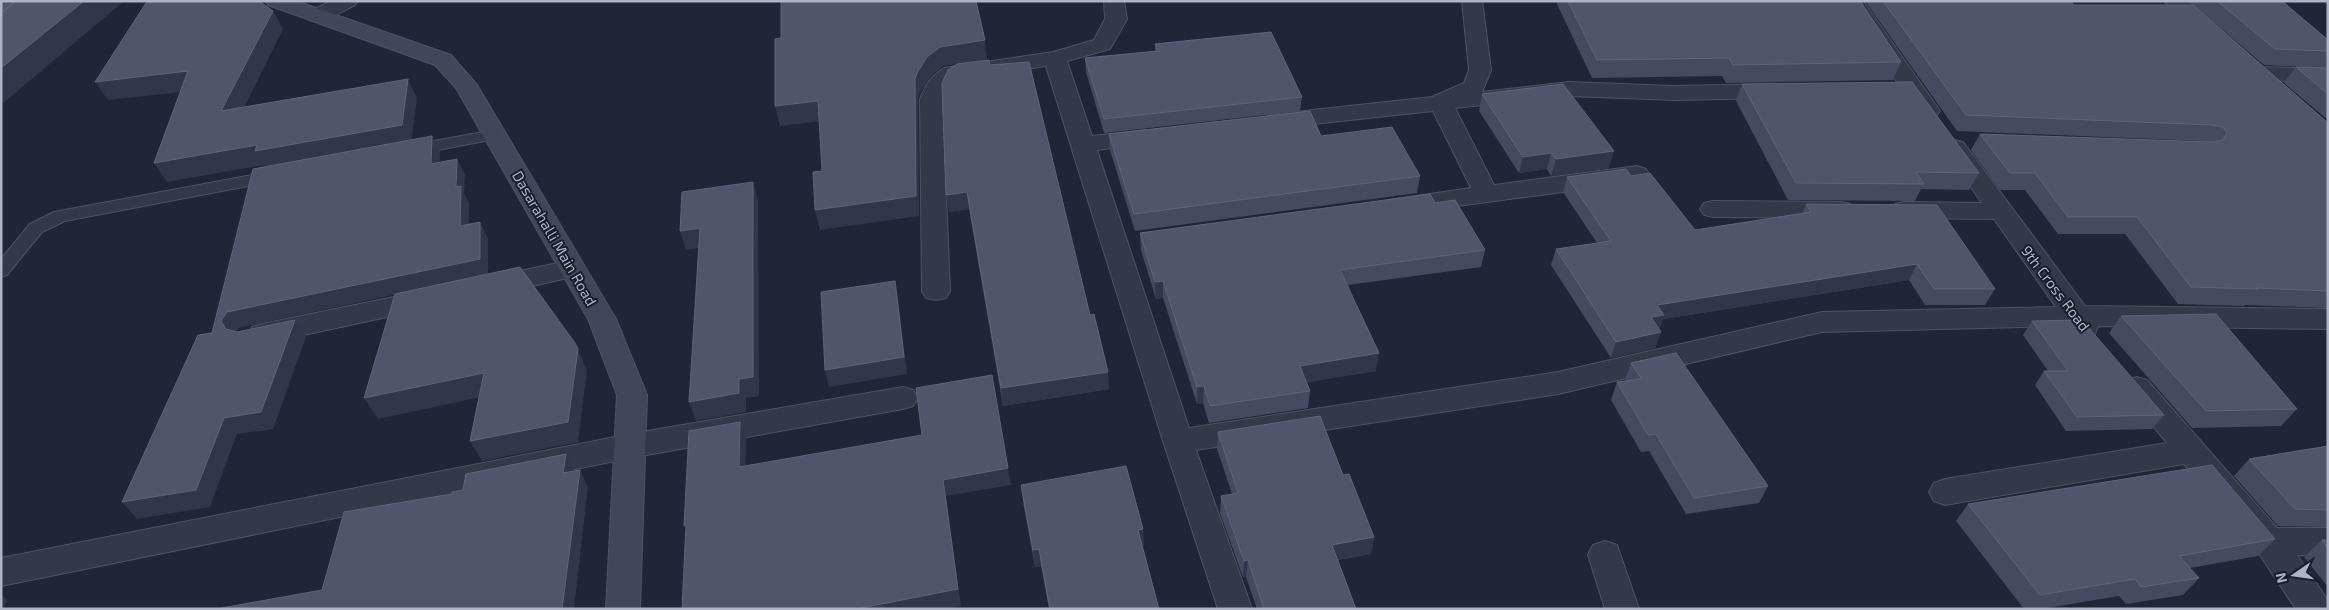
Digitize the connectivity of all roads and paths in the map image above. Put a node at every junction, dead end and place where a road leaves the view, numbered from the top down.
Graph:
1 (275, 1) edge
2 (348, 1) edge
3 (1114, 1) edge
4 (1472, 1) edge
5 (1852, 1) edge
6 (2174, 1) edge
7 (316, 16) junction
8 (2223, 44) edge
9 (1056, 58) junction
10 (2328, 76) edge
11 (1794, 91) edge
12 (2279, 93) edge
13 (1440, 102) junction
14 (1252, 124) edge
15 (1173, 134) edge
16 (494, 135) junction
17 (1949, 140) junction
18 (1978, 141) dead end
19 (1084, 144) junction
20 (398, 153) edge
21 (292, 172) edge
22 (1636, 174) edge
23 (1486, 194) junction
24 (1378, 209) edge
25 (1713, 209) dead end
26 (1999, 211) junction
27 (572, 269) junction
28 (1, 271) edge
29 (936, 291) dead end
30 (2075, 316) junction
31 (2328, 319) edge
32 (249, 337) edge
33 (2101, 346) edge
34 (2120, 368) edge
35 (903, 398) dead end
36 (1178, 440) junction
37 (630, 446) junction
38 (2192, 451) junction
39 (1945, 492) dead end
40 (2269, 541) junction
41 (2328, 542) edge
42 (1605, 555) dead end
43 (1, 572) edge
44 (623, 609) edge
45 (1235, 609) edge
46 (1622, 609) edge
47 (2315, 609) edge

1 - 7 street, Dasarahalli Main Road
2 - 7 street
3 - 9 street
4 - 13 street
5 - 17 street, 9th Cross Road
6 - 8 street
7 - 16 street, Dasarahalli Main Road
9 - 19 street
9 - 29 street
10 - 12 street
11 - 13 street
13 - 14 street
13 - 23 street
15 - 19 street
16 - 20 lane
16 - 27 street, Dasarahalli Main Road
17 - 18 street
17 - 26 street, 9th Cross Road
19 - 36 street
21 - 28 lane
22 - 23 street
23 - 24 street
25 - 26 street
26 - 30 street, 9th Cross Road
27 - 32 street
27 - 37 street, Dasarahalli Main Road
30 - 31 street
30 - 33 street, 9th Cross Road
30 - 36 street
34 - 38 street
35 - 37 street
36 - 45 street
37 - 43 street
37 - 44 street, Dasarahalli Main Road
38 - 39 street
38 - 40 street
40 - 41 street
40 - 47 street
42 - 46 street

